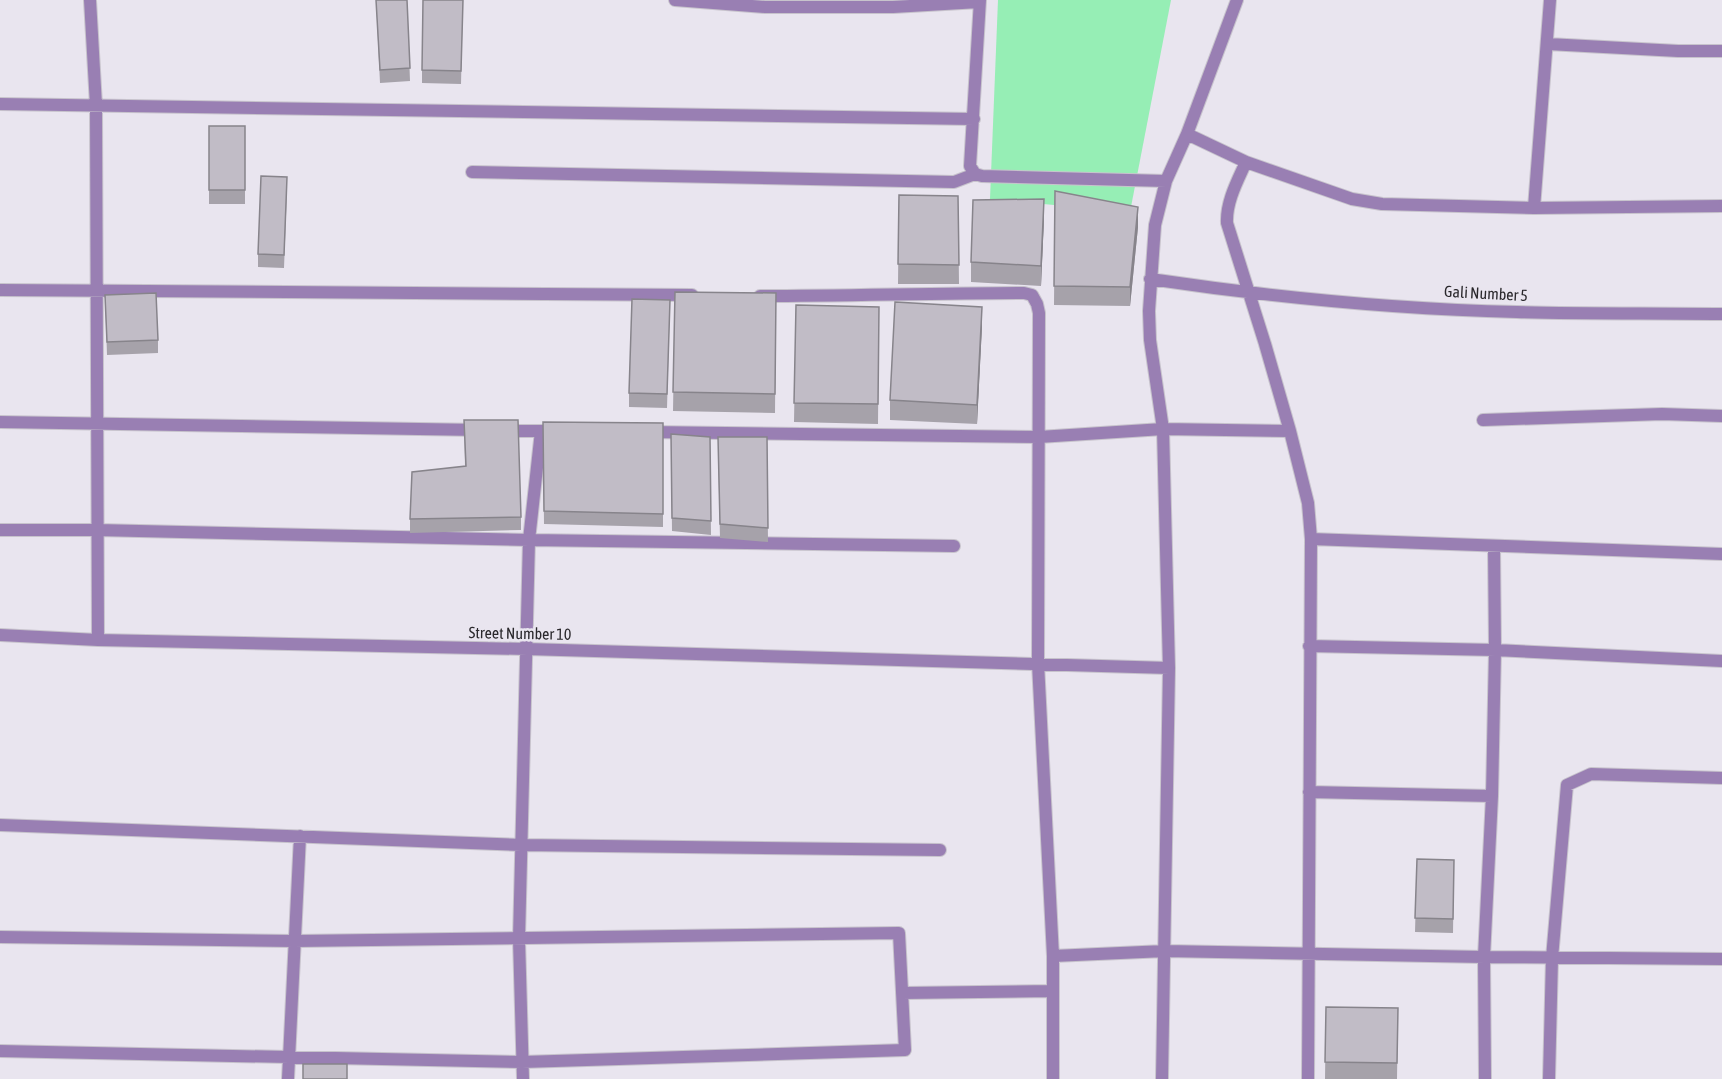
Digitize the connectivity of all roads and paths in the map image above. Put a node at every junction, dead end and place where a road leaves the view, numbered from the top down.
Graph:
1 (90, 0) edge
2 (675, 0) edge
3 (1237, 0) edge
4 (1550, 0) edge
5 (980, 1) edge
6 (766, 3) edge
7 (893, 3) edge
8 (1548, 44) junction
9 (1722, 51) edge
10 (0, 104) edge
11 (96, 105) junction
12 (974, 119) junction
13 (1187, 134) junction
14 (1246, 162) junction
15 (472, 172) dead end
16 (975, 174) junction
17 (1166, 181) junction
18 (1722, 206) edge
19 (1534, 208) junction
20 (1150, 279) junction
21 (0, 290) edge
22 (96, 292) junction
23 (1248, 293) junction
24 (708, 296) edge
25 (744, 296) edge
26 (1722, 314) edge
27 (1722, 416) edge
28 (1483, 420) dead end
29 (0, 422) edge
30 (97, 424) junction
31 (1163, 429) junction
32 (541, 431) junction
33 (1290, 431) junction
34 (576, 432) edge
35 (636, 432) edge
36 (1039, 437) junction
37 (0, 530) edge
38 (97, 530) junction
39 (1311, 539) junction
40 (529, 540) junction
41 (954, 546) dead end
42 (1494, 546) junction
43 (1722, 554) edge
44 (0, 635) edge
45 (98, 640) junction
46 (1309, 646) junction
47 (527, 649) junction
48 (1495, 650) junction
49 (1722, 661) edge
50 (1038, 663) junction
51 (1169, 668) junction
52 (1722, 778) edge
53 (1309, 792) junction
54 (1492, 796) junction
55 (0, 825) edge
56 (300, 836) junction
57 (521, 845) junction
58 (940, 850) dead end
59 (0, 937) edge
60 (519, 939) junction
61 (294, 941) junction
62 (1165, 951) junction
63 (1309, 954) junction
64 (1053, 956) junction
65 (1484, 957) junction
66 (1552, 958) junction
67 (1722, 959) edge
68 (1053, 991) junction
69 (902, 993) junction
70 (0, 1051) edge
71 (290, 1056) junction
72 (522, 1062) junction
73 (288, 1079) edge
74 (523, 1079) edge
75 (1053, 1079) edge
76 (1162, 1079) edge
77 (1308, 1079) edge
78 (1485, 1079) edge
79 (1549, 1079) edge

1 - 11 street
2 - 6 street
3 - 13 street
4 - 8 street
5 - 7 street
5 - 12 street
6 - 7 street
8 - 9 street
8 - 19 street
10 - 11 street
11 - 12 street
11 - 22 street
12 - 16 street
13 - 14 street
13 - 17 street
14 - 19 street
14 - 23 street
15 - 16 street
16 - 17 street
17 - 20 street
18 - 19 street
20 - 23 street, Gali Number 5
20 - 31 street
21 - 22 street
22 - 24 street
22 - 30 street
23 - 26 street, Gali Number 5
23 - 33 street
25 - 36 street
27 - 28 street
29 - 30 street
30 - 32 street
30 - 38 street
31 - 33 street
31 - 36 street
31 - 51 street
32 - 34 street
32 - 40 street
33 - 39 street
35 - 36 street
36 - 50 street
37 - 38 street
38 - 40 street
38 - 45 street
39 - 42 street
39 - 46 street
40 - 41 street
40 - 47 street
42 - 43 street
42 - 48 street
44 - 45 street, Street Number 10
45 - 47 street, Street Number 10
46 - 48 street
46 - 53 street
47 - 50 street, Street Number 10
47 - 57 street
48 - 49 street
48 - 54 street
50 - 51 street, Street Number 10
50 - 64 street
51 - 62 street
52 - 66 street
53 - 54 street
53 - 63 street
54 - 65 street
55 - 56 street
56 - 57 street
56 - 61 street
57 - 58 street
57 - 60 street
59 - 61 street
60 - 61 street
60 - 69 street
60 - 72 street
61 - 71 street
62 - 63 street
62 - 64 street
62 - 76 street
63 - 65 street
63 - 77 street
64 - 68 street
65 - 66 street
65 - 78 street
66 - 67 street
66 - 79 street
68 - 69 street
68 - 75 street
69 - 72 street
70 - 71 street
71 - 72 street
71 - 73 street
72 - 74 street

